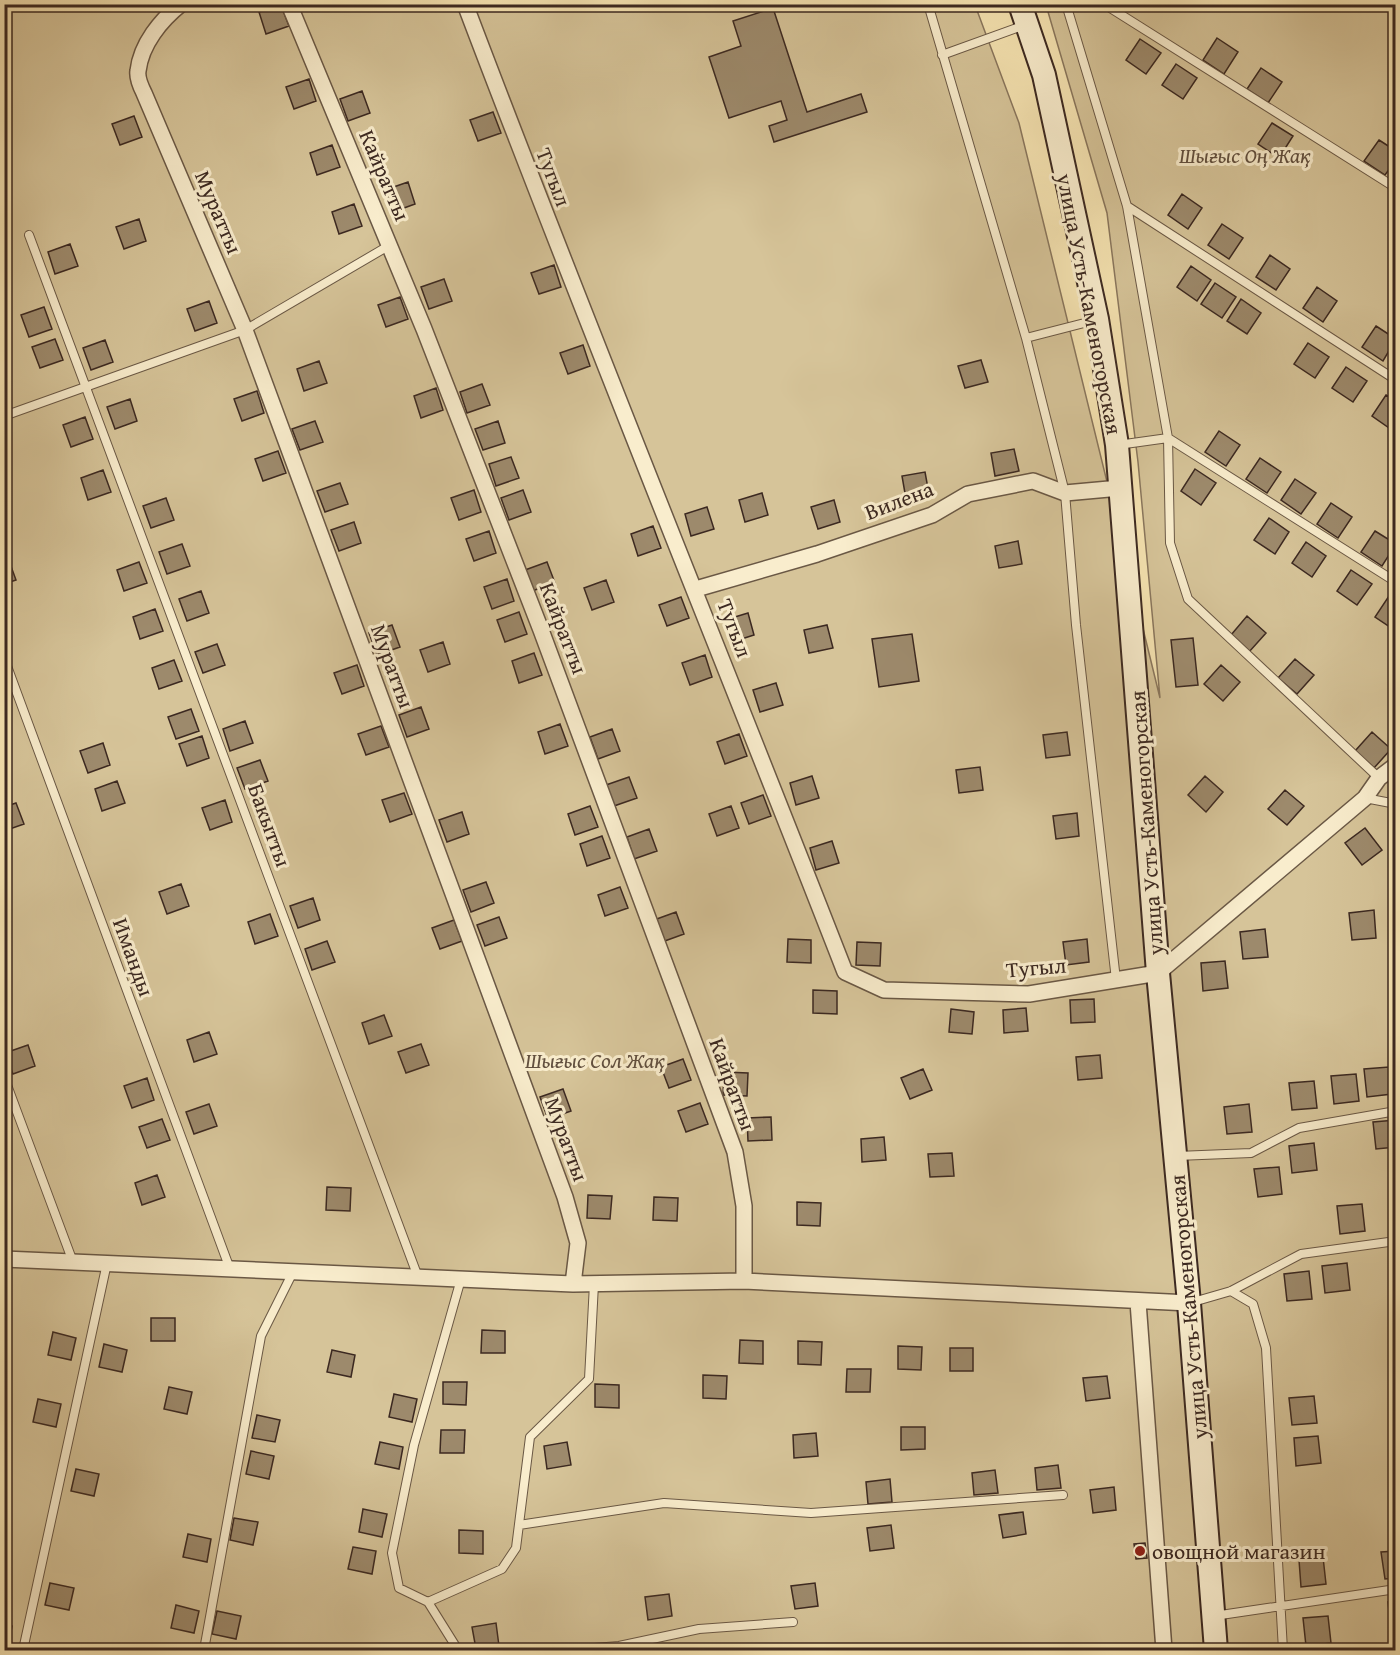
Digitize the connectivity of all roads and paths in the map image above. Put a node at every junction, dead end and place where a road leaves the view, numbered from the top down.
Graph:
1 (181, 4) edge
2 (289, 4) edge
3 (465, 4) edge
4 (927, 4) edge
5 (1066, 4) edge
6 (1104, 4) edge
7 (1023, 15) edge
8 (942, 56) junction
9 (1395, 188) edge
10 (1127, 206) junction
11 (29, 235) dead end
12 (390, 245) junction
13 (1097, 319) junction
14 (245, 330) junction
15 (1026, 338) junction
16 (1395, 380) edge
17 (87, 386) junction
18 (4, 416) edge
19 (1168, 438) junction
20 (1117, 445) junction
21 (1120, 488) junction
22 (1065, 493) junction
23 (1395, 582) edge
24 (696, 589) junction
25 (4, 658) edge
26 (1395, 765) edge
27 (1379, 778) junction
28 (1365, 798) junction
29 (1395, 804) edge
30 (1158, 973) junction
31 (1116, 980) junction
32 (4, 1077) edge
33 (1395, 1111) edge
34 (1174, 1156) junction
35 (1395, 1241) edge
36 (4, 1259) edge
37 (73, 1262) junction
38 (107, 1263) junction
39 (230, 1269) junction
40 (293, 1271) junction
41 (418, 1277) junction
42 (461, 1279) junction
43 (744, 1281) junction
44 (573, 1284) junction
45 (594, 1284) junction
46 (1231, 1291) junction
47 (1138, 1302) junction
48 (1189, 1303) junction
49 (1063, 1495) dead end
50 (519, 1525) junction
51 (1395, 1589) edge
52 (428, 1602) junction
53 (1280, 1606) junction
54 (1213, 1617) junction
55 (793, 1622) dead end
56 (23, 1650) edge
57 (204, 1650) edge
58 (458, 1650) edge
59 (568, 1650) edge
60 (1164, 1650) edge
61 (1216, 1650) edge
62 (1283, 1650) edge

1 - 14 street, Муратты
2 - 12 street, Кайратты
3 - 24 street, Тугыл
4 - 8 lane
5 - 10 lane
6 - 9 lane
7 - 8 lane
7 - 13 street, улица Усть-Каменогорская
8 - 15 lane
10 - 16 lane
10 - 19 lane
11 - 17 lane, Бакытты
12 - 14 lane
12 - 43 street, Кайратты
13 - 15 lane
13 - 20 street, улица Усть-Каменогорская
14 - 17 lane
14 - 44 street, Муратты
15 - 22 lane
17 - 18 lane
17 - 41 lane, Бакытты
19 - 20 lane
19 - 23 lane
19 - 27 lane
20 - 21 street, улица Усть-Каменогорская
21 - 22 street, Вилена
21 - 30 street, улица Усть-Каменогорская
22 - 24 street, Вилена
22 - 31 lane
24 - 31 street, Тугыл
25 - 39 lane, Иманды
26 - 27 street
27 - 28 street
28 - 29 lane
28 - 30 street
30 - 31 street, Тугыл
30 - 34 street, улица Усть-Каменогорская
32 - 37 lane
33 - 34 lane
34 - 48 street, улица Усть-Каменогорская
35 - 46 lane
36 - 37 street
37 - 38 street
38 - 39 street
38 - 56 lane
39 - 40 street
40 - 41 street
40 - 57 lane
41 - 42 street
42 - 44 street
42 - 52 lane
43 - 45 street
43 - 47 street
44 - 45 street
45 - 50 lane
46 - 48 lane
46 - 53 lane
47 - 48 street
47 - 60 street
48 - 54 street, улица Усть-Каменогорская
49 - 50 lane
50 - 52 lane
51 - 53 lane
52 - 58 lane
53 - 54 lane
53 - 62 lane
54 - 61 street, улица Усть-Каменогорская
55 - 59 lane

